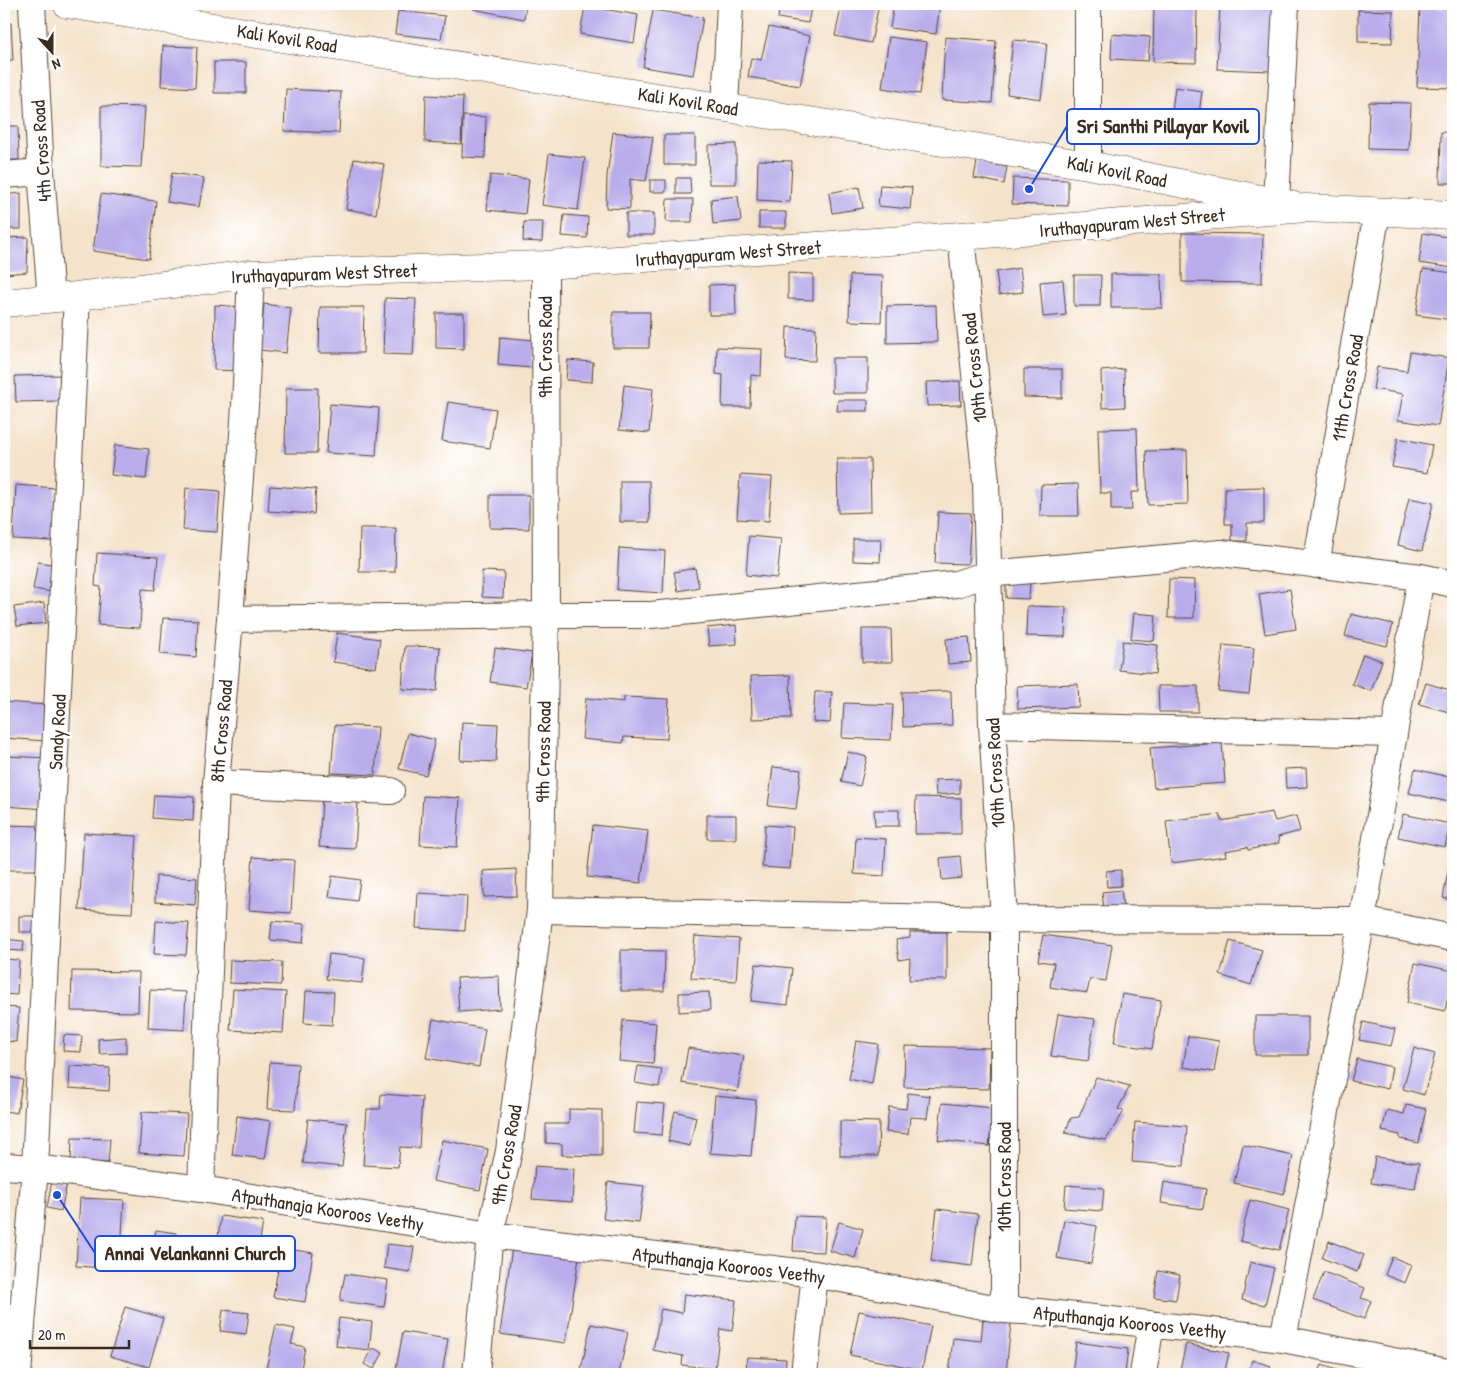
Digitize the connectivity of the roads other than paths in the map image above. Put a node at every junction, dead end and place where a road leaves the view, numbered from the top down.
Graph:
1 (32, 4) edge
2 (67, 4) edge
3 (730, 4) edge
4 (1088, 4) edge
5 (1286, 4) edge
6 (725, 107) junction
7 (1088, 165) junction
8 (41, 172) junction
9 (4, 175) edge
10 (1276, 202) junction
11 (1306, 208) junction
12 (1377, 212) junction
13 (1453, 216) edge
14 (961, 236) junction
15 (545, 265) junction
16 (252, 274) junction
17 (64, 297) junction
18 (4, 303) edge
19 (1316, 565) junction
20 (988, 574) junction
21 (1421, 577) junction
22 (1453, 584) edge
23 (546, 614) junction
24 (230, 619) junction
25 (992, 725) junction
26 (1393, 734) junction
27 (216, 782) junction
28 (392, 792) dead end
29 (540, 910) junction
30 (1004, 919) junction
31 (1362, 920) junction
32 (1453, 938) edge
33 (4, 1166) edge
34 (35, 1168) junction
35 (200, 1189) junction
36 (490, 1235) junction
37 (815, 1274) junction
38 (1004, 1310) junction
39 (1151, 1324) junction
40 (1282, 1339) junction
41 (1453, 1373) edge
42 (18, 1374) edge
43 (476, 1374) edge
44 (804, 1374) edge
45 (1143, 1374) edge

1 - 8 street, 4th Cross Road
2 - 6 main road, Kali Kovil Road
3 - 6 street
4 - 7 street
5 - 10 street
6 - 7 main road, Kali Kovil Road
7 - 10 main road, Kali Kovil Road
8 - 9 street
8 - 17 street, 4th Cross Road
10 - 11 main road, Kali Kovil Road
11 - 12 main road, Iruthayapuram West Street
11 - 14 main road, Iruthayapuram West Street
12 - 13 main road, Iruthayapuram West Street
12 - 19 street, 11th Cross Road
14 - 15 main road, Iruthayapuram West Street
14 - 20 street, 10th Cross Road
15 - 16 main road, Iruthayapuram West Street
15 - 23 street, 9th Cross Road
16 - 17 main road, Iruthayapuram West Street
16 - 24 street, 8th Cross Road
17 - 18 main road, Iruthayapuram West Street
17 - 34 street, Sandy Road
19 - 20 street
19 - 21 street
20 - 23 street
20 - 25 street, 10th Cross Road
21 - 22 street
21 - 26 street
23 - 24 street
23 - 29 street, 9th Cross Road
24 - 27 street, 8th Cross Road
25 - 26 street
25 - 30 street, 10th Cross Road
26 - 31 street
27 - 28 street
27 - 35 street, 8th Cross Road
29 - 30 street
29 - 36 street, 9th Cross Road
30 - 31 street
30 - 38 street, 10th Cross Road
31 - 32 street
31 - 40 street
33 - 34 street, Atputhanaja Kooroos Veethy
34 - 35 street, Atputhanaja Kooroos Veethy
34 - 42 street, Sandy Road
35 - 36 street, Atputhanaja Kooroos Veethy
36 - 37 street, Atputhanaja Kooroos Veethy
36 - 43 street, 9th Cross Road
37 - 38 street, Atputhanaja Kooroos Veethy
37 - 44 street
38 - 39 street, Atputhanaja Kooroos Veethy
39 - 40 street, Atputhanaja Kooroos Veethy
39 - 45 street
40 - 41 street, Atputhanaja Kooroos Veethy

